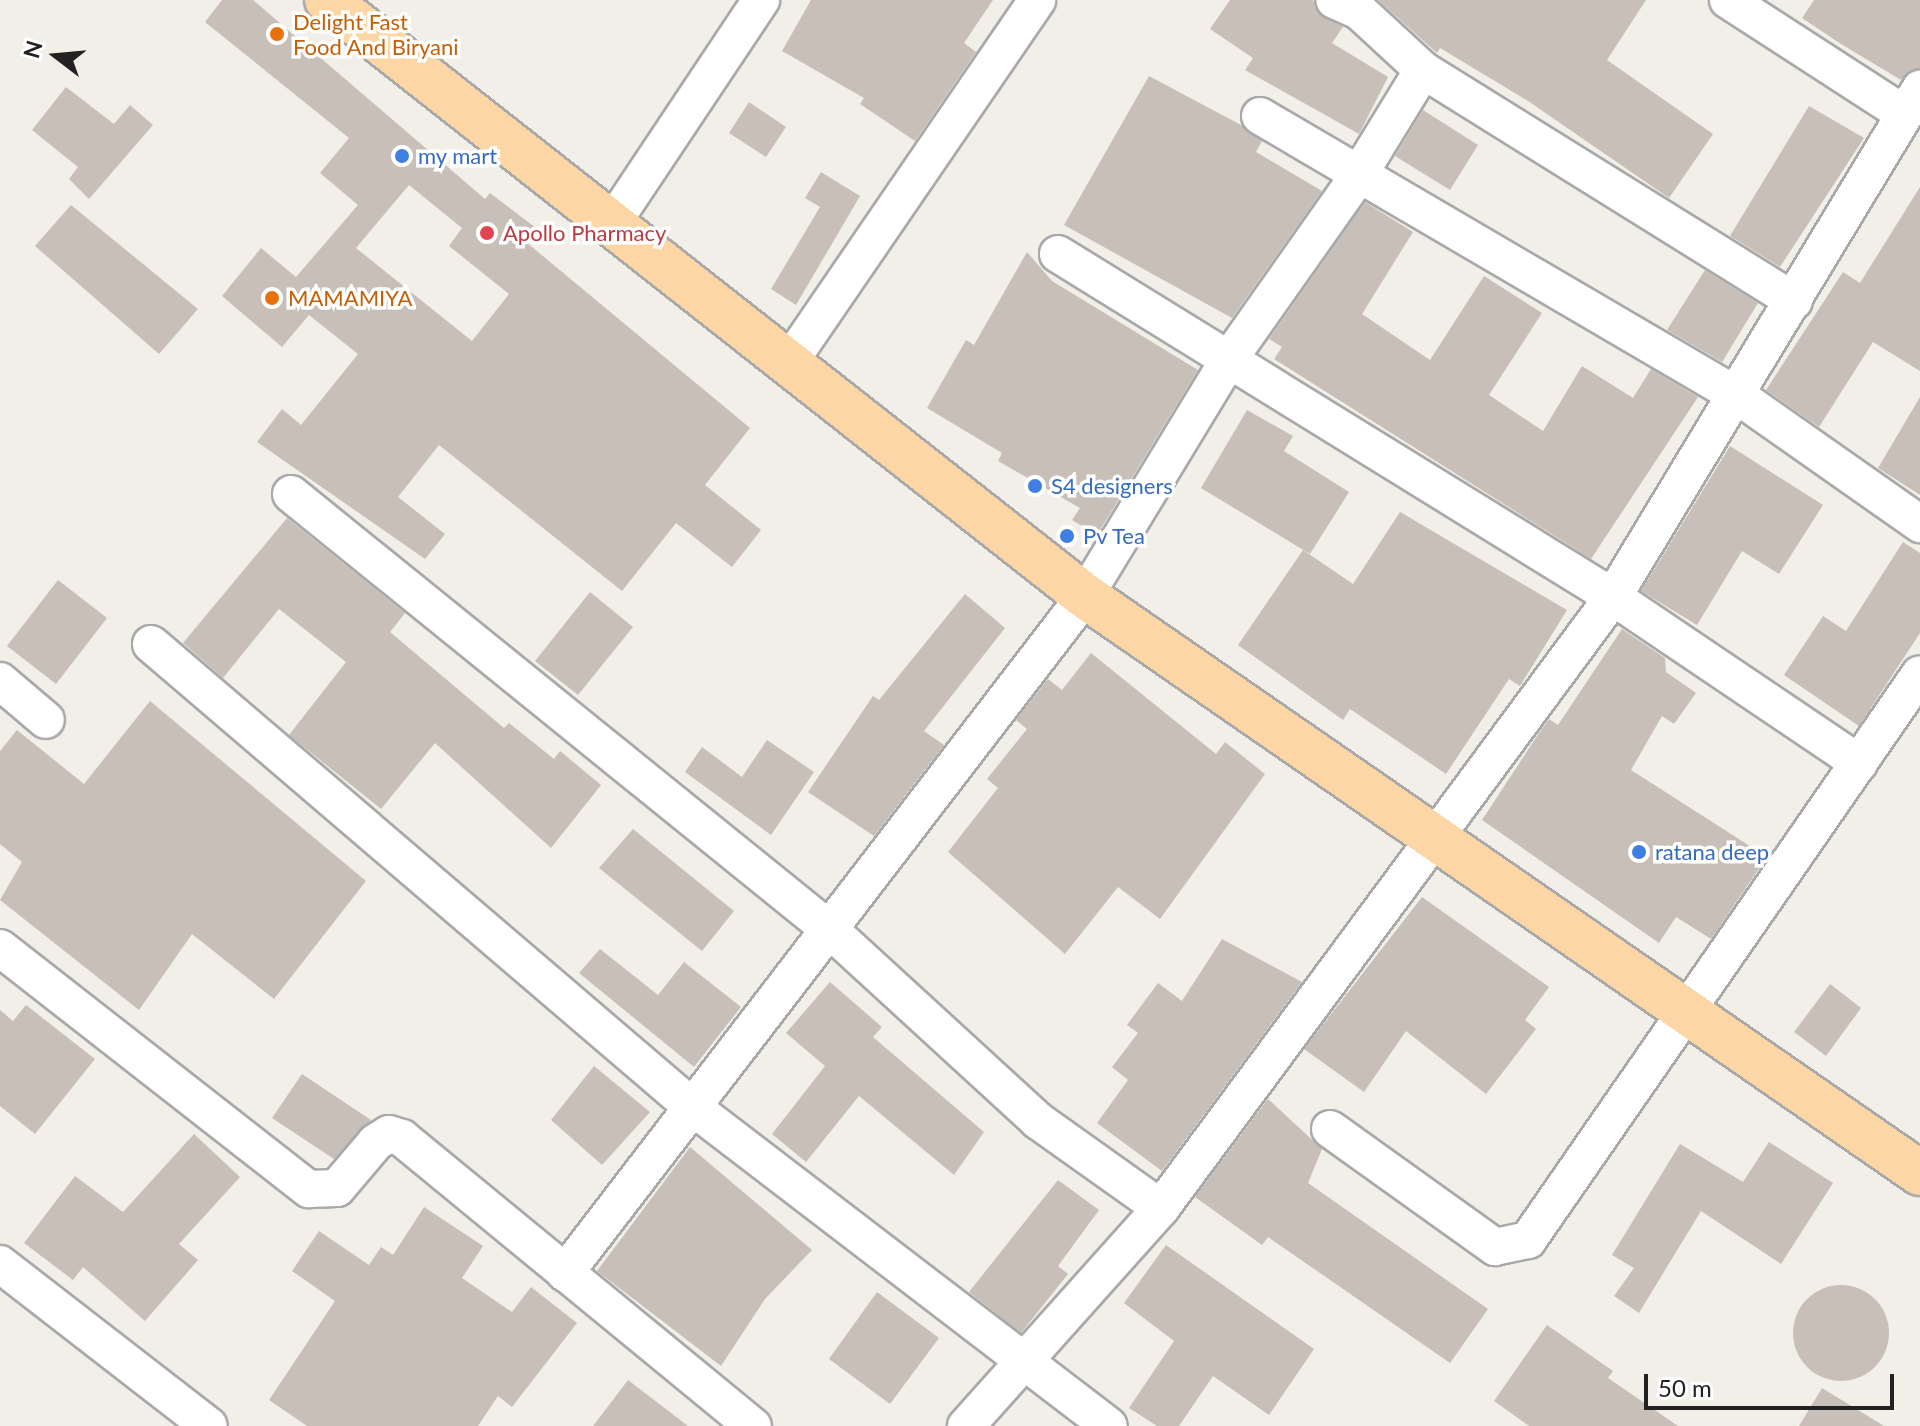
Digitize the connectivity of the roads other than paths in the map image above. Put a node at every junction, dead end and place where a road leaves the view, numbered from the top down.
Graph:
1 (327, 0) edge
2 (761, 0) edge
3 (1037, 0) edge
4 (1728, 0) edge
5 (1355, 4) edge
6 (1423, 70) junction
7 (1912, 101) edge
8 (1260, 116) dead end
9 (1358, 176) junction
10 (613, 222) junction
11 (1058, 254) dead end
12 (1794, 301) junction
13 (1227, 362) junction
14 (788, 364) junction
15 (1738, 396) junction
16 (291, 494) dead end
17 (1920, 524) edge
18 (1085, 596) junction
19 (1613, 597) junction
20 (151, 644) dead end
21 (1920, 674) edge
22 (0, 681) edge
23 (46, 720) dead end
24 (1859, 763) junction
25 (1432, 834) junction
26 (830, 930) junction
27 (0, 948) edge
28 (1689, 1012) junction
29 (691, 1106) junction
30 (1330, 1129) dead end
31 (1920, 1173) edge
32 (1161, 1208) junction
33 (0, 1264) edge
34 (565, 1273) junction
35 (1023, 1355) junction
36 (209, 1426) edge
37 (753, 1426) edge
38 (966, 1426) edge
39 (1109, 1426) edge

1 - 10 main road
2 - 10 street
3 - 14 street
4 - 7 street
5 - 6 street
6 - 9 street
6 - 12 street
7 - 12 street
8 - 9 street
9 - 13 street
9 - 15 street
10 - 14 main road
11 - 13 street
12 - 15 street
13 - 18 street
13 - 19 street
14 - 18 main road
15 - 17 street
15 - 19 street
16 - 26 street
18 - 25 main road
18 - 26 street
19 - 24 street
19 - 25 street
20 - 29 street
21 - 24 street
22 - 23 street
24 - 28 street
25 - 28 main road
25 - 32 street
26 - 29 street
26 - 32 street
27 - 34 street
28 - 30 street
28 - 31 main road
29 - 34 street
29 - 35 street
32 - 35 street
33 - 36 street
34 - 37 street
35 - 38 street
35 - 39 street

